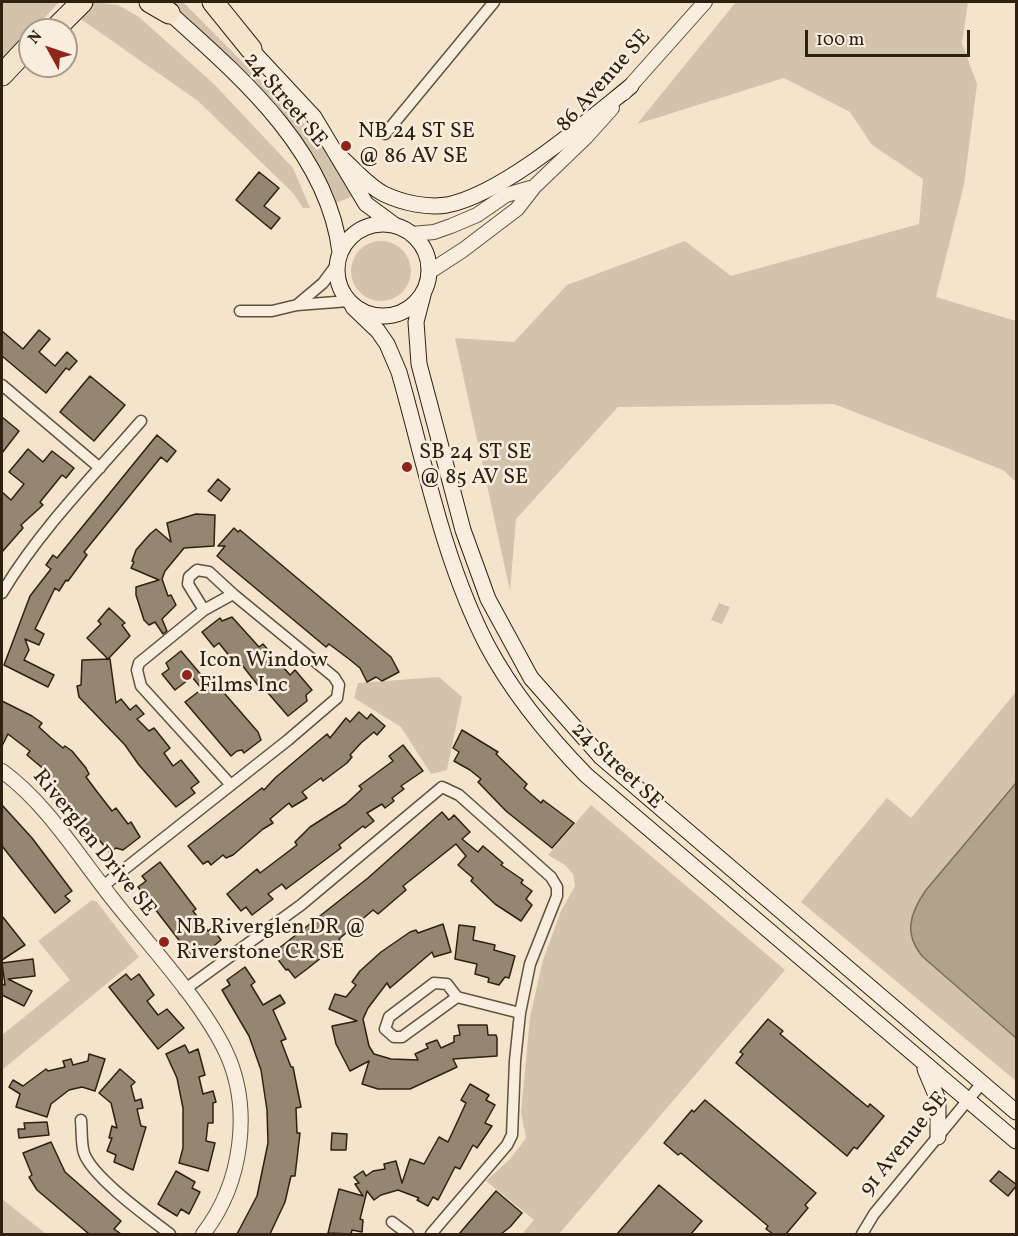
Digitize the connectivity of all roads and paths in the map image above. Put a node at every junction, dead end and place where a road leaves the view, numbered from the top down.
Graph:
1 (68, 2) edge
2 (82, 2) edge
3 (150, 2) edge
4 (201, 2) edge
5 (213, 2) edge
6 (494, 2) edge
7 (705, 2) edge
8 (163, 7) edge
9 (54, 18) edge
10 (66, 18) edge
11 (251, 49) junction
12 (18, 58) edge
13 (18, 63) edge
14 (2, 75) edge
15 (631, 86) junction
16 (385, 134) dead end
17 (335, 153) junction
18 (534, 187) junction
19 (396, 226) junction
20 (412, 234) junction
21 (338, 258) junction
22 (429, 272) junction
23 (424, 291) junction
24 (351, 304) junction
25 (297, 305) junction
26 (240, 311) dead end
27 (2, 385) edge
28 (141, 422) dead end
29 (100, 468) junction
30 (2, 593) edge
31 (233, 594) junction
32 (204, 610) junction
33 (2, 771) edge
34 (231, 785) junction
35 (103, 886) junction
36 (184, 990) junction
37 (457, 997) junction
38 (520, 1013) junction
39 (920, 1061) junction
40 (982, 1083) junction
41 (967, 1100) junction
42 (1017, 1112) edge
43 (81, 1120) dead end
44 (938, 1137) junction
45 (1017, 1141) edge
46 (392, 1222) dead end
47 (170, 1234) edge
48 (203, 1234) edge
49 (408, 1234) edge
50 (431, 1234) edge
51 (862, 1234) edge

1 - 9 highway
2 - 10 highway
3 - 8 highway
4 - 11 main road, 24 Street SE
5 - 11 highway
6 - 16 street
7 - 15 street, 86 Avenue SE
8 - 21 main road, 24 Street SE
11 - 17 main road, 24 Street SE
12 - 14 highway
13 - 14 highway
15 - 17 main road
15 - 18 street, 86 Avenue SE
17 - 19 main road, 24 Street SE
18 - 20 street, 86 Avenue SE
18 - 22 street, 86 Avenue SE
19 - 20 main road
19 - 21 main road
20 - 22 main road
21 - 24 main road
21 - 25 street
22 - 23 main road
23 - 24 main road
23 - 40 main road, 24 Street SE
24 - 25 street
24 - 39 main road, 24 Street SE
25 - 26 street
27 - 29 street
28 - 29 street
29 - 30 street
31 - 32 street
31 - 32 street
31 - 34 street
32 - 34 street
33 - 35 street, Riverglen Drive SE
34 - 35 street
35 - 36 street, Riverglen Drive SE
36 - 38 street
36 - 48 street, Riverglen Drive SE
37 - 37 street
37 - 38 street
38 - 50 street
39 - 41 main road, 24 Street SE
39 - 44 main road
40 - 41 street, 91 Avenue SE
40 - 42 main road, 24 Street SE
41 - 44 street, 91 Avenue SE
41 - 45 main road, 24 Street SE
43 - 47 street
44 - 51 street, 91 Avenue SE
46 - 49 street

